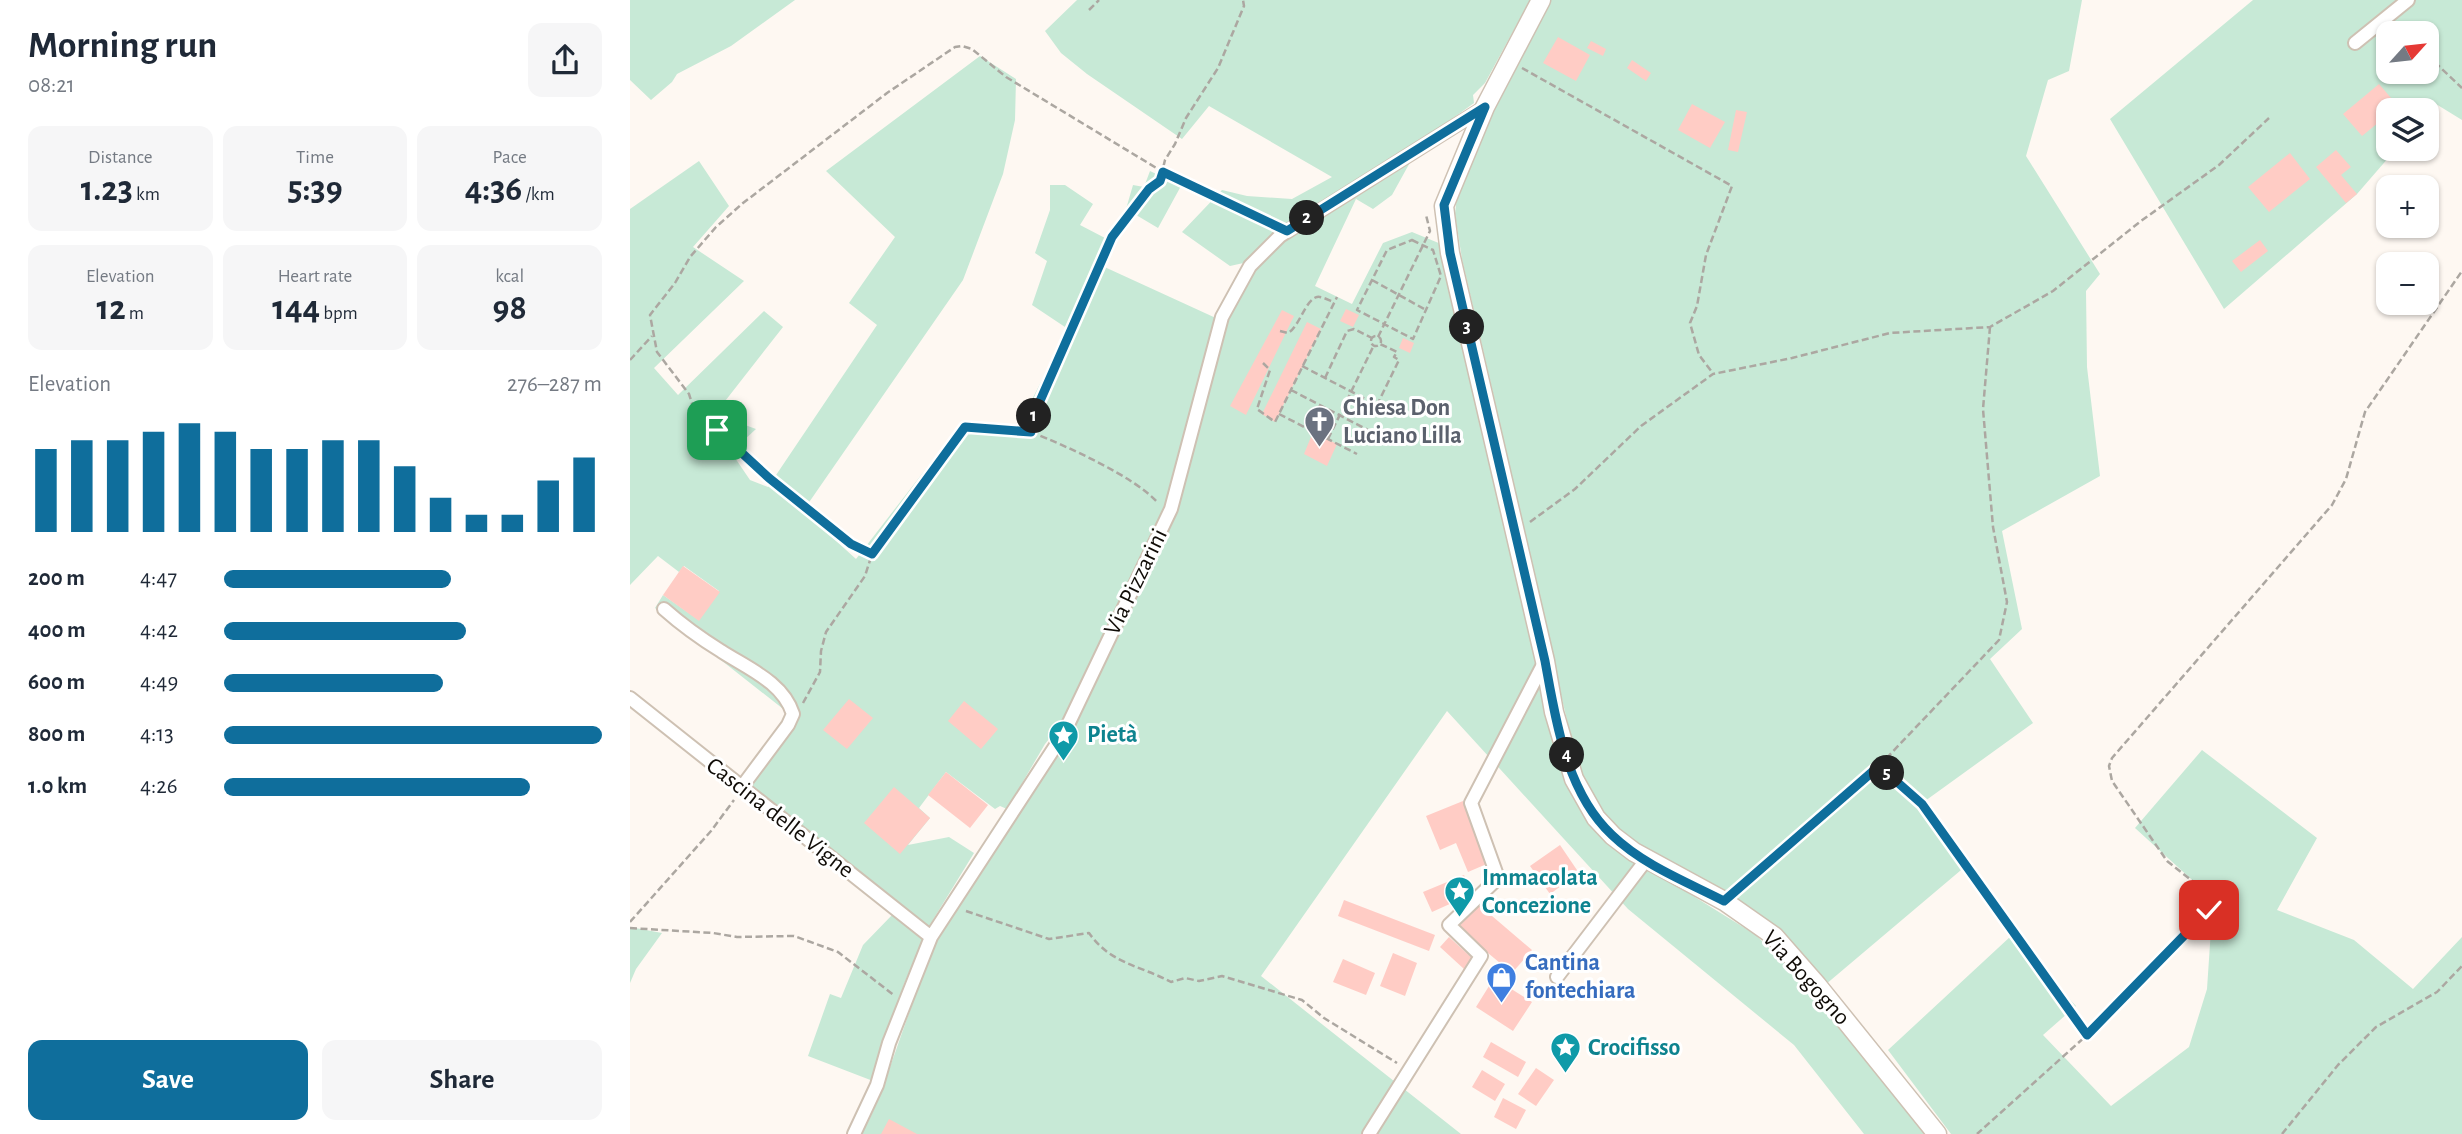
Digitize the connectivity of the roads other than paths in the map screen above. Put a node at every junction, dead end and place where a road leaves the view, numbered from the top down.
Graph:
1 (1541, 0) edge
2 (2407, 0) edge
3 (2355, 43) dead end
4 (1485, 107) junction
5 (664, 609) dead end
6 (1545, 661) junction
7 (630, 698) edge
8 (741, 788) junction
9 (1646, 860) junction
10 (930, 937) junction
11 (1558, 978) dead end
12 (855, 1134) edge
13 (1368, 1134) edge
14 (1937, 1134) edge

1 - 4 main road, Via Bogogno
2 - 3 street
4 - 6 main road, Via Bogogno
4 - 10 street, Via Pizzarini
5 - 8 street
6 - 9 main road, Via Bogogno
6 - 13 street
7 - 8 street, Cascina delle Vigne
8 - 10 street, Cascina delle Vigne
9 - 11 street
9 - 14 main road, Via Bogogno
10 - 12 street, Via Pizzarini

